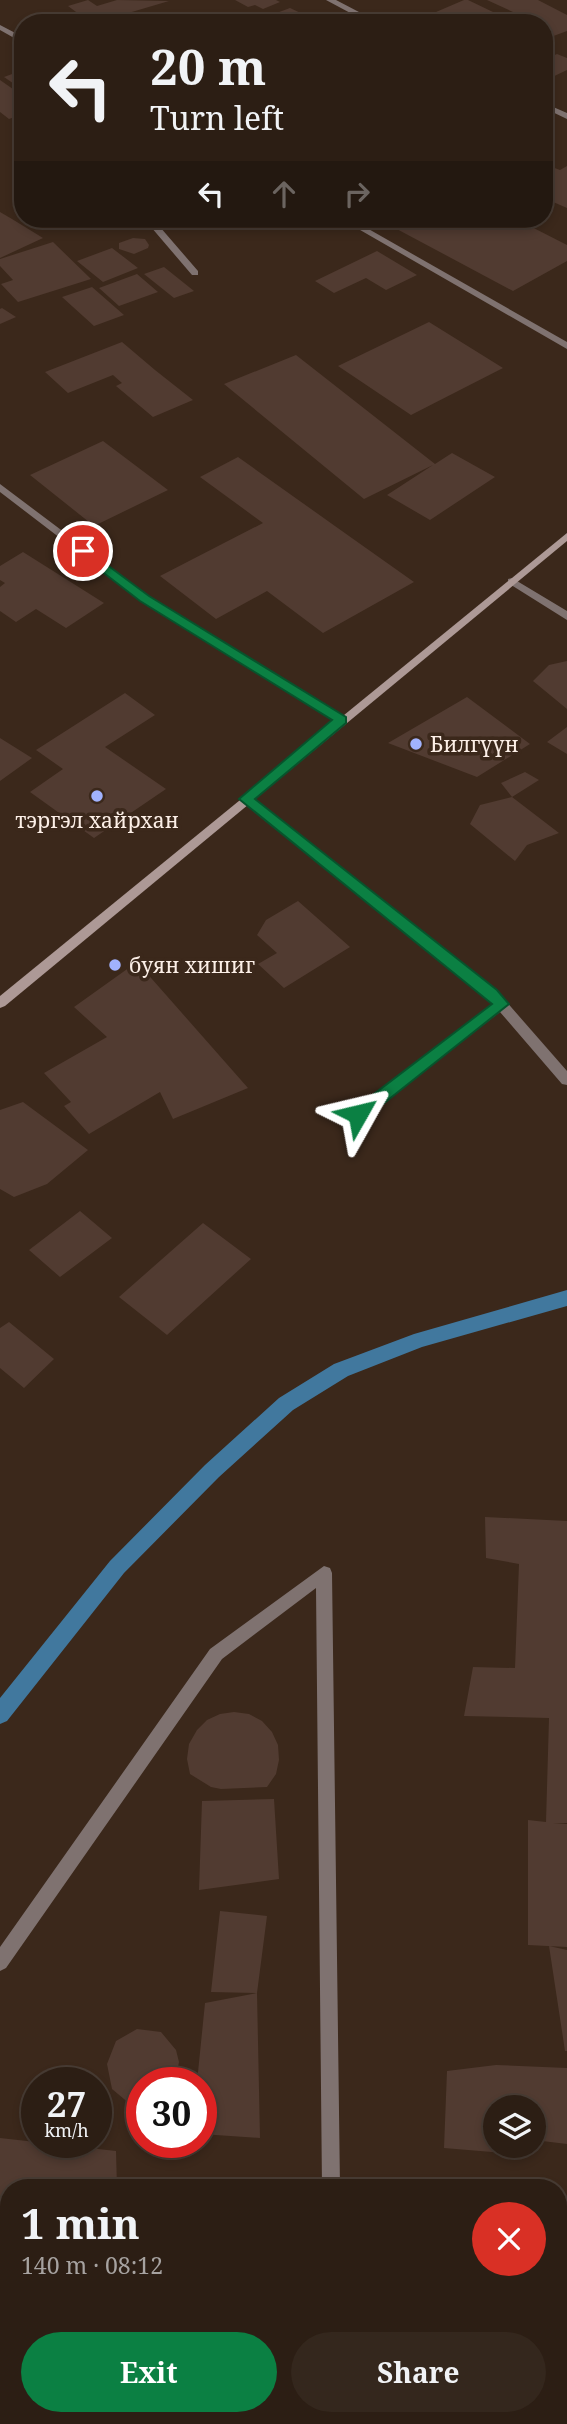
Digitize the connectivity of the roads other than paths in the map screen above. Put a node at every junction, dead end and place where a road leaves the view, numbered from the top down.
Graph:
1 (330, 0) edge
2 (358, 14) edge
3 (156, 228) edge
4 (361, 228) edge
5 (195, 273) dead end
6 (567, 346) edge
7 (0, 487) edge
8 (567, 536) edge
9 (512, 581) junction
10 (567, 616) edge
11 (341, 720) junction
12 (246, 799) junction
13 (0, 1003) edge
14 (502, 1004) junction
15 (567, 1080) edge
16 (358, 1114) dead end
17 (0, 1962) edge
18 (331, 2179) edge

1 - 2 street
3 - 5 street
4 - 6 street
7 - 11 street
8 - 9 main road
9 - 10 street
9 - 11 main road
11 - 12 main road
12 - 13 main road
12 - 14 street
14 - 15 street
14 - 16 street
17 - 18 street

